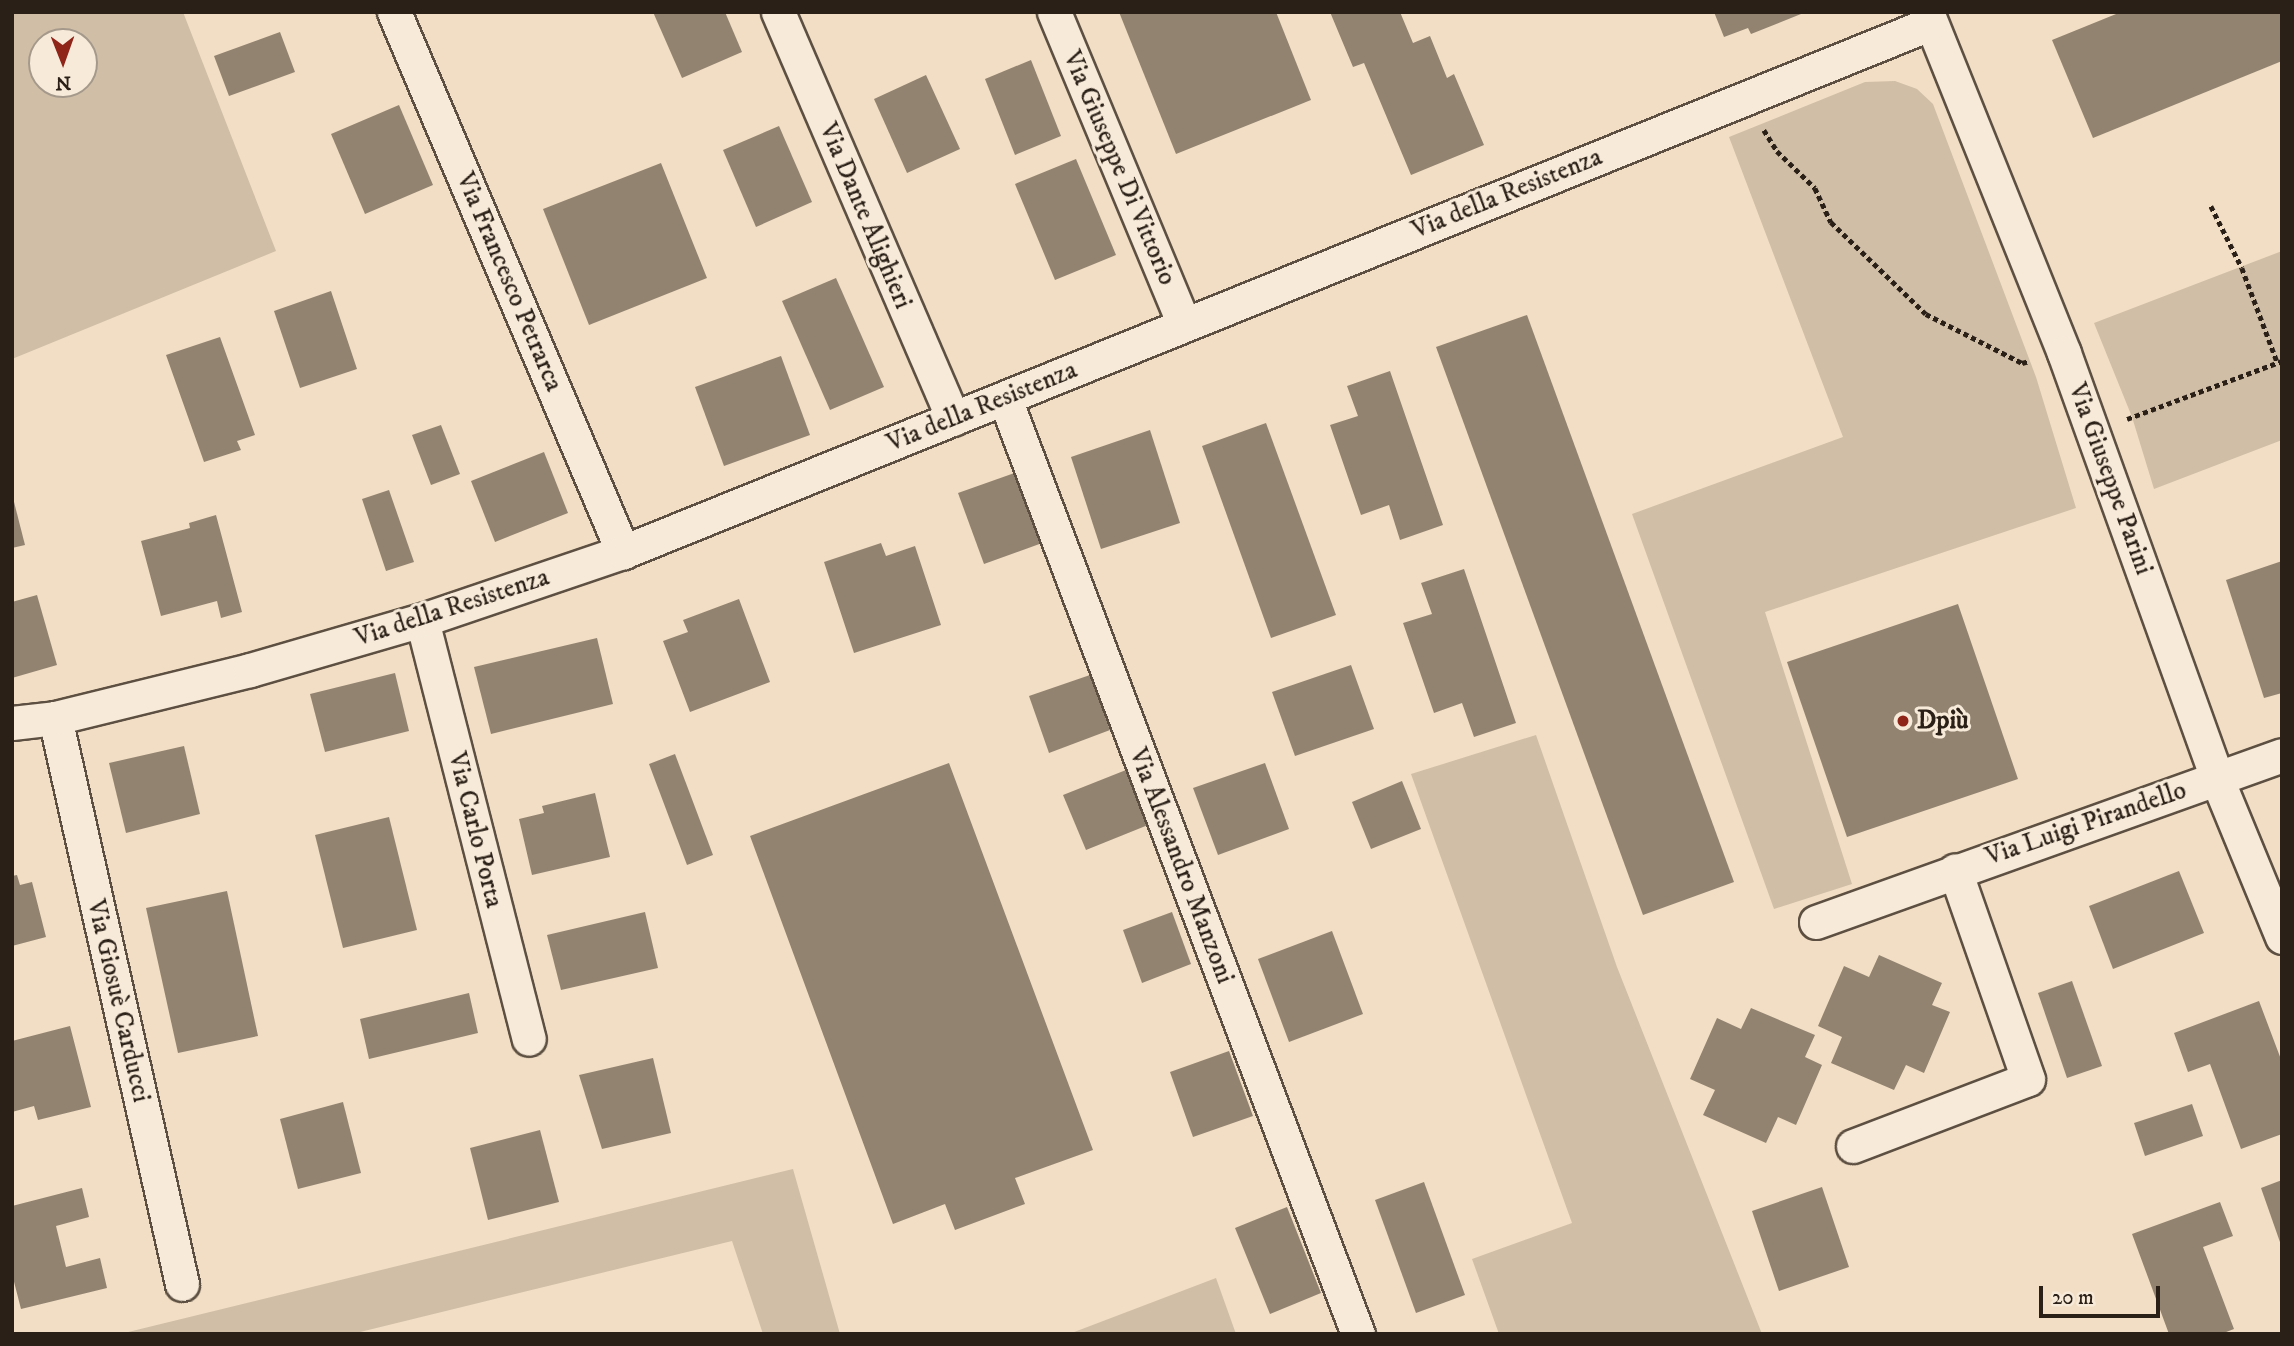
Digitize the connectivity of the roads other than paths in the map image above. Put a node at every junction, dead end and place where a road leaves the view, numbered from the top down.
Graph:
1 (394, 12) edge
2 (778, 12) edge
3 (1054, 12) edge
4 (1925, 16) edge
5 (1184, 324) junction
6 (1005, 399) junction
7 (953, 419) junction
8 (623, 552) junction
9 (422, 620) junction
10 (55, 718) junction
11 (12, 723) edge
12 (2282, 755) edge
13 (2217, 779) junction
14 (1955, 870) junction
15 (1816, 922) dead end
16 (2282, 937) edge
17 (529, 1039) dead end
18 (1853, 1146) dead end
19 (182, 1284) dead end
20 (1358, 1334) edge

1 - 8 street, Via Francesco Petrarca
2 - 7 street, Via Dante Alighieri
3 - 5 street, Via Giuseppe Di Vittorio
4 - 5 street, Via della Resistenza
4 - 13 street, Via Giuseppe Parini
5 - 6 street, Via della Resistenza
6 - 7 street, Via della Resistenza
6 - 20 street, Via Alessandro Manzoni
7 - 8 street, Via della Resistenza
8 - 9 street, Via della Resistenza
9 - 10 street, Via della Resistenza
9 - 17 street, Via Carlo Porta
10 - 11 street, Via della Resistenza
10 - 19 street, Via Giosuè Carducci
12 - 13 street, Via Luigi Pirandello
13 - 14 street, Via Luigi Pirandello
13 - 16 street, Via Giuseppe Parini
14 - 15 street, Via Luigi Pirandello
14 - 18 street, Via Luigi Pirandello

